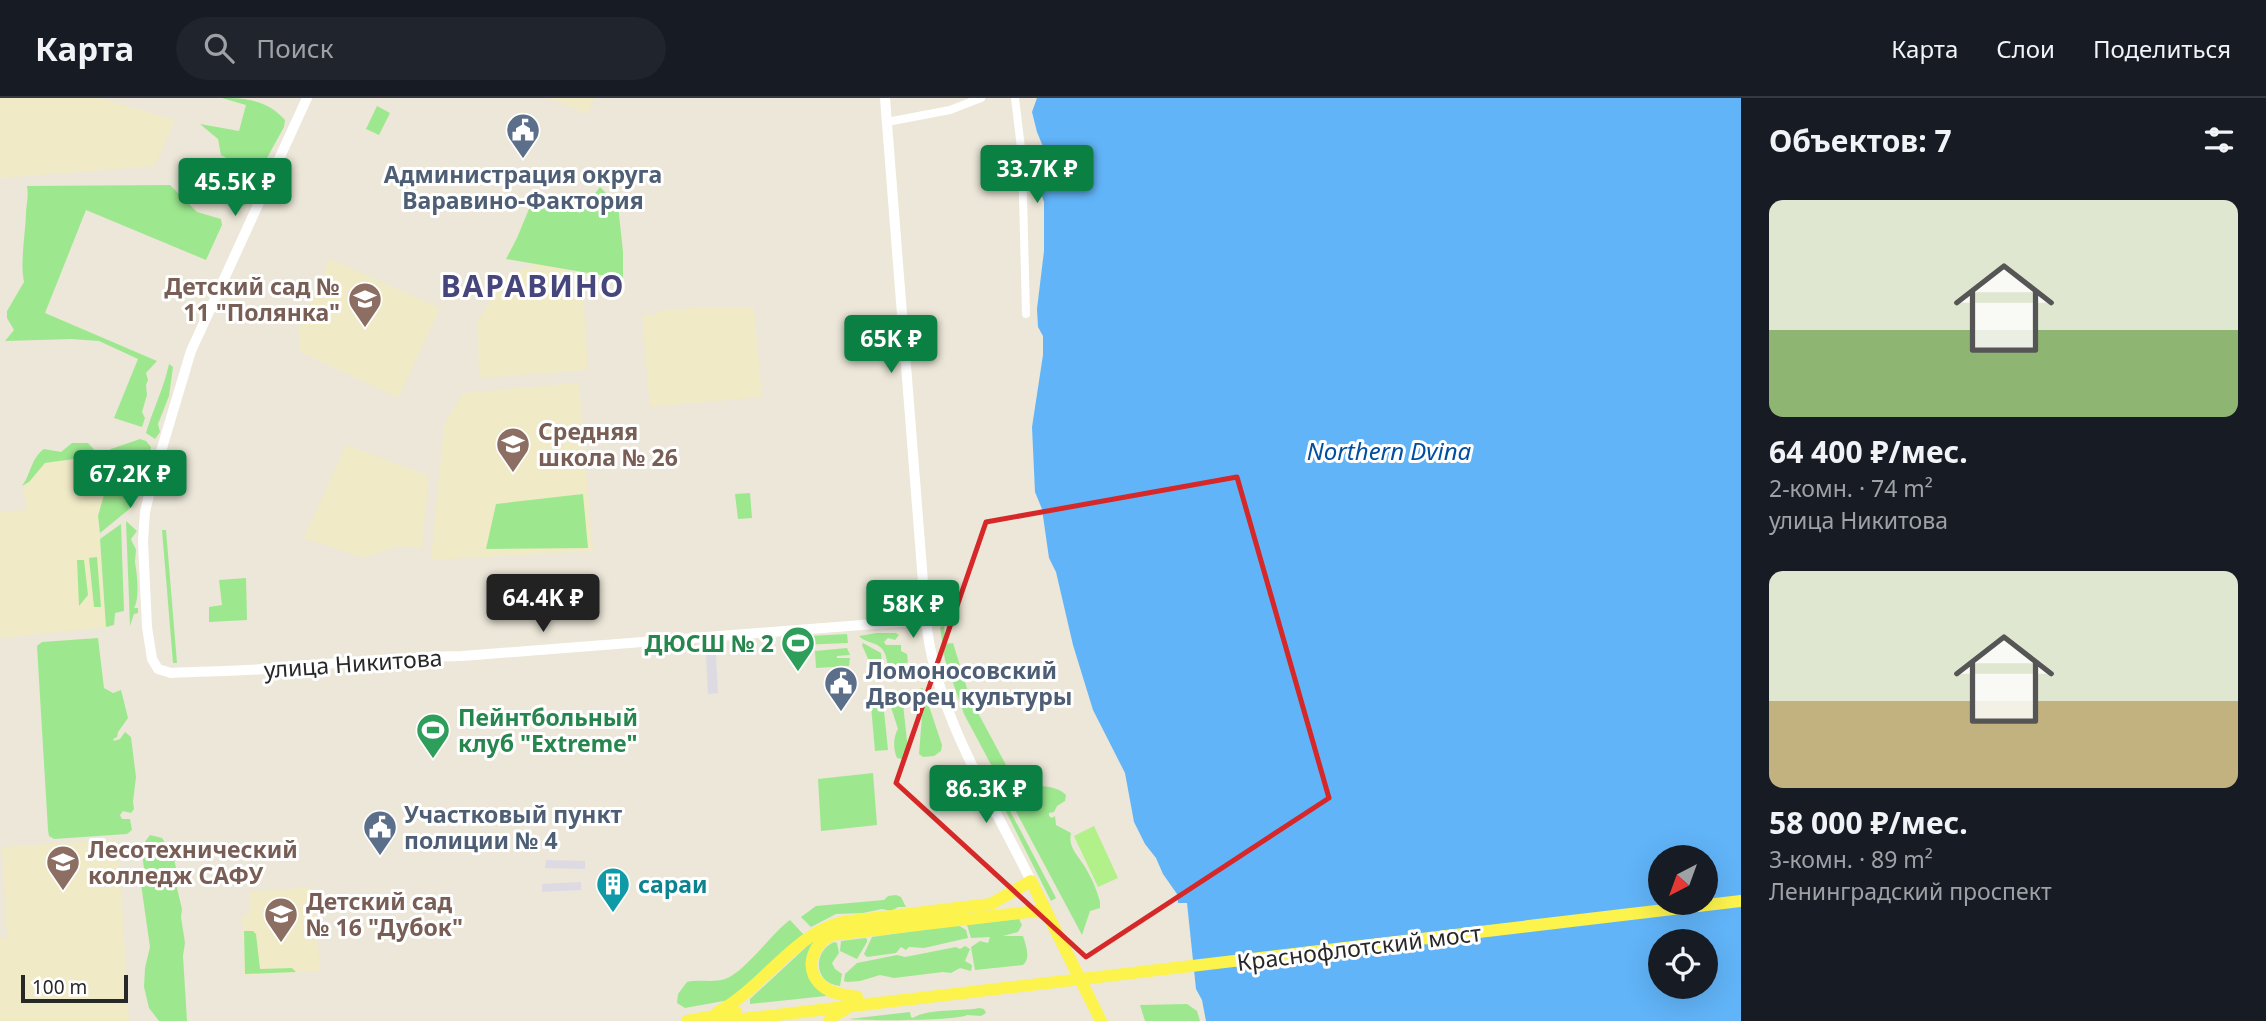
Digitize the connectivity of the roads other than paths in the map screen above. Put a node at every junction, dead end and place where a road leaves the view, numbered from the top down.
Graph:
1 (307, 98) edge
2 (885, 98) edge
3 (981, 98) edge
4 (1015, 98) edge
5 (887, 122) junction
6 (1026, 314) dead end
7 (926, 620) junction
8 (1031, 881) junction
9 (1741, 893) edge
10 (1718, 896) edge
11 (1741, 901) edge
12 (1648, 904) edge
13 (1046, 910) junction
14 (976, 987) junction
15 (859, 1001) junction
16 (712, 1015) junction
17 (687, 1021) edge
18 (726, 1021) edge
19 (828, 1021) edge
20 (1101, 1021) edge

1 - 7 street, улица Никитова
2 - 5 main road
3 - 5 street
4 - 6 street
5 - 7 main road
7 - 8 main road
8 - 13 main road
8 - 16 main road
9 - 10 main road
11 - 14 main road, Краснофлотский мост
12 - 14 main road, Краснофлотский мост
13 - 15 main road
13 - 20 main road
14 - 15 main road
15 - 16 main road
15 - 18 main road
15 - 19 main road
16 - 17 main road

